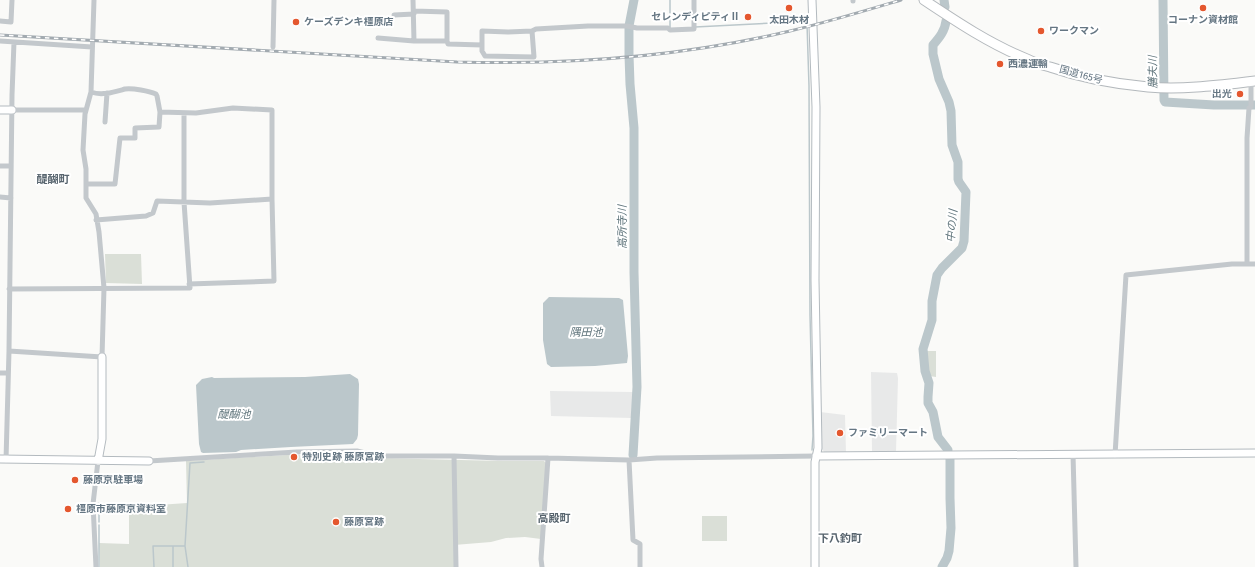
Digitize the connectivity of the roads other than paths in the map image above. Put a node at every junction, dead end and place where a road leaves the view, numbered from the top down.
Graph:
1 (12, 0) edge
2 (94, 0) edge
3 (274, 0) edge
4 (413, 0) edge
5 (694, 0) edge
6 (812, 0) edge
7 (924, 0) edge
8 (414, 13) junction
9 (394, 15) dead end
10 (0, 21) edge
11 (532, 31) junction
12 (378, 38) dead end
13 (0, 41) edge
14 (414, 41) junction
15 (447, 41) junction
16 (14, 42) junction
17 (482, 45) junction
18 (92, 47) junction
19 (273, 47) dead end
20 (1253, 82) edge
21 (91, 92) junction
22 (107, 93) junction
23 (0, 110) edge
24 (12, 110) junction
25 (86, 110) junction
26 (160, 112) junction
27 (184, 113) junction
28 (105, 122) dead end
29 (0, 166) edge
30 (11, 166) junction
31 (86, 184) junction
32 (0, 198) edge
33 (11, 198) junction
34 (272, 199) junction
35 (184, 202) junction
36 (96, 220) junction
37 (1247, 264) junction
38 (1255, 264) edge
39 (189, 284) junction
40 (104, 288) junction
41 (9, 289) junction
42 (9, 351) junction
43 (102, 356) junction
44 (0, 373) edge
45 (8, 373) junction
46 (1255, 453) edge
47 (1073, 454) junction
48 (1115, 454) junction
49 (454, 456) junction
50 (816, 456) junction
51 (548, 458) junction
52 (3, 460) edge
53 (629, 460) junction
54 (98, 461) junction
55 (149, 461) joint
56 (96, 567) edge
57 (456, 567) edge
58 (542, 567) edge
59 (640, 567) edge
60 (815, 567) edge
61 (1076, 567) edge

1 - 10 street
2 - 18 street
3 - 19 street
4 - 8 street
5 - 11 street
6 - 50 street
7 - 20 highway, 国道165号
8 - 9 street
8 - 14 street
8 - 15 street
11 - 17 street
11 - 17 street
12 - 14 street
13 - 16 street
14 - 15 street
15 - 17 street
16 - 18 street
16 - 24 street
18 - 21 street
20 - 37 street
21 - 22 street
21 - 25 street
22 - 26 street
22 - 28 street
23 - 24 street
24 - 25 street
24 - 30 street
25 - 31 street
26 - 27 street
26 - 31 street
27 - 34 street
27 - 35 street
29 - 30 street
30 - 33 street
31 - 36 street
32 - 33 street
33 - 41 street
34 - 35 street
34 - 39 street
35 - 36 street
35 - 39 street
36 - 40 street
37 - 38 street
37 - 48 street
39 - 40 street
40 - 41 street
40 - 43 street
41 - 42 street
42 - 43 street
42 - 45 street
43 - 54 street
44 - 45 street
45 - 52 street
46 - 48 street
47 - 48 street
47 - 50 street
47 - 61 street
49 - 51 street
49 - 55 street
49 - 57 street
50 - 53 street
50 - 60 street
51 - 53 street
51 - 58 street
52 - 54 street
53 - 59 street
54 - 55 street
54 - 56 street

